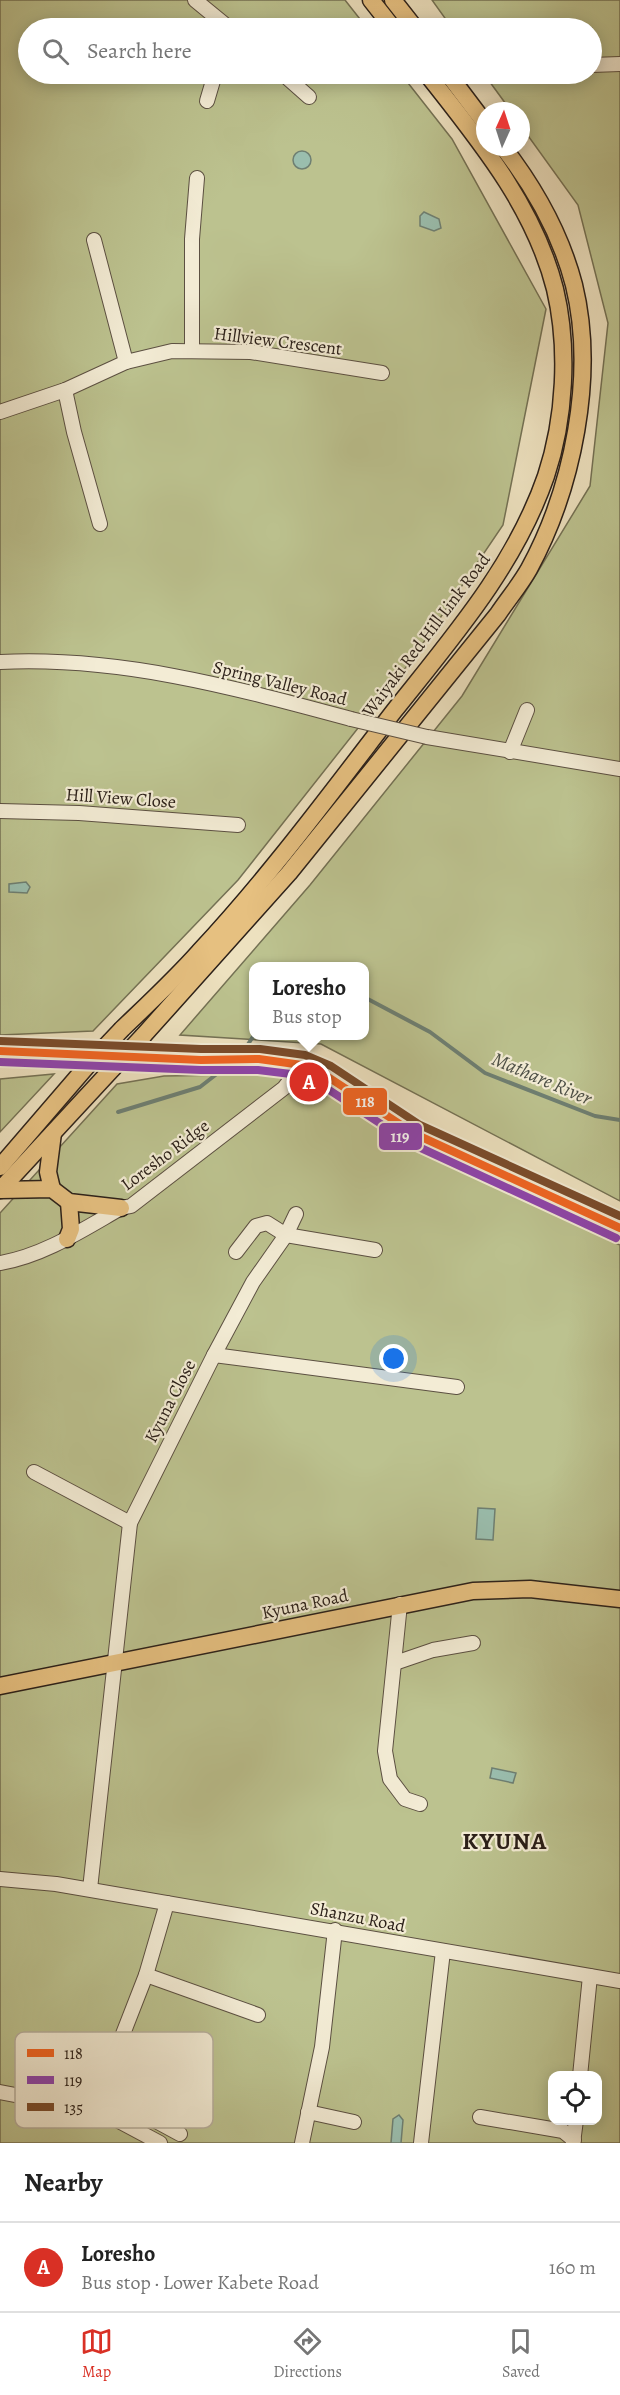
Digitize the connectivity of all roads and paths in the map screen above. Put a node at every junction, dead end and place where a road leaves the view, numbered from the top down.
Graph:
1 (195, 0) edge
2 (371, 0) edge
3 (393, 0) edge
4 (218, 18) edge
5 (385, 18) edge
6 (407, 18) edge
7 (602, 64) edge
8 (620, 64) edge
9 (212, 84) edge
10 (294, 84) edge
11 (435, 84) edge
12 (456, 84) edge
13 (309, 97) dead end
14 (207, 101) dead end
15 (476, 111) edge
16 (509, 156) edge
17 (197, 178) dead end
18 (94, 240) dead end
19 (192, 349) junction
20 (126, 362) junction
21 (382, 373) dead end
22 (65, 390) junction
23 (0, 411) edge
24 (100, 524) dead end
25 (0, 662) edge
26 (527, 710) dead end
27 (510, 752) junction
28 (620, 769) edge
29 (0, 811) edge
30 (238, 825) dead end
31 (0, 1050) edge
32 (302, 1065) junction
33 (53, 1133) junction
34 (0, 1167) edge
35 (52, 1189) junction
36 (0, 1190) edge
37 (69, 1202) junction
38 (121, 1208) junction
39 (296, 1214) dead end
40 (620, 1228) edge
41 (286, 1235) junction
42 (67, 1239) junction
43 (375, 1250) dead end
44 (236, 1252) dead end
45 (0, 1263) edge
46 (214, 1355) junction
47 (457, 1387) dead end
48 (34, 1472) dead end
49 (130, 1523) junction
50 (620, 1599) edge
51 (400, 1604) junction
52 (473, 1643) dead end
53 (395, 1663) junction
54 (114, 1665) junction
55 (0, 1686) edge
56 (420, 1804) dead end
57 (0, 1879) edge
58 (90, 1889) junction
59 (166, 1903) junction
60 (335, 1930) junction
61 (443, 1951) junction
62 (146, 1975) junction
63 (590, 1976) junction
64 (620, 1981) edge
65 (258, 2015) dead end
66 (123, 2032) edge
67 (580, 2071) edge
68 (0, 2092) edge
69 (15, 2095) edge
70 (308, 2112) junction
71 (480, 2117) dead end
72 (354, 2122) dead end
73 (576, 2125) edge
74 (132, 2128) edge
75 (169, 2128) edge
76 (180, 2134) dead end
77 (574, 2141) edge
78 (160, 2143) edge
79 (302, 2143) edge
80 (421, 2143) edge

1 - 4 street
2 - 5 main road
3 - 6 main road
7 - 8 street
9 - 14 street
10 - 13 street
11 - 34 main road, Waiyaki Red Hill Link Road, bridge
12 - 15 main road
16 - 33 main road, bridge
17 - 19 street
18 - 20 street
19 - 20 street, Hillview Crescent
19 - 21 street, Hillview Crescent
20 - 22 street, Hillview Crescent
22 - 23 street, Hillview Crescent
22 - 24 street
25 - 27 street, Spring Valley Road, bridge
26 - 27 street
27 - 28 street, Spring Valley Road
29 - 30 street, Hill View Close
31 - 32 main road
32 - 38 street, Loresho Ridge
32 - 40 main road
33 - 35 main road
33 - 36 main road
35 - 36 main road
35 - 37 main road
37 - 38 main road
37 - 42 main road
38 - 42 street, Loresho Ridge
39 - 41 street
41 - 43 street
41 - 44 street
41 - 46 street
42 - 45 street, Loresho Ridge
46 - 47 street, Kyuna Close
46 - 49 street, Kyuna Close
48 - 49 street
49 - 54 street, Kyuna Close
50 - 51 main road, Kyuna Road
51 - 53 street
51 - 54 main road, Kyuna Road
52 - 53 street
53 - 56 street
54 - 55 main road, Kyuna Road
54 - 58 street
57 - 58 street, Shanzu Road
58 - 59 street, Shanzu Road
59 - 60 street, Shanzu Road
59 - 62 street
60 - 61 street, Shanzu Road
60 - 70 street
61 - 63 street, Shanzu Road
61 - 80 street
62 - 65 street
62 - 66 street
63 - 64 street, Shanzu Road
63 - 67 street
68 - 69 street
70 - 72 street
70 - 79 street
71 - 77 street
73 - 77 street
74 - 78 street
75 - 76 street

